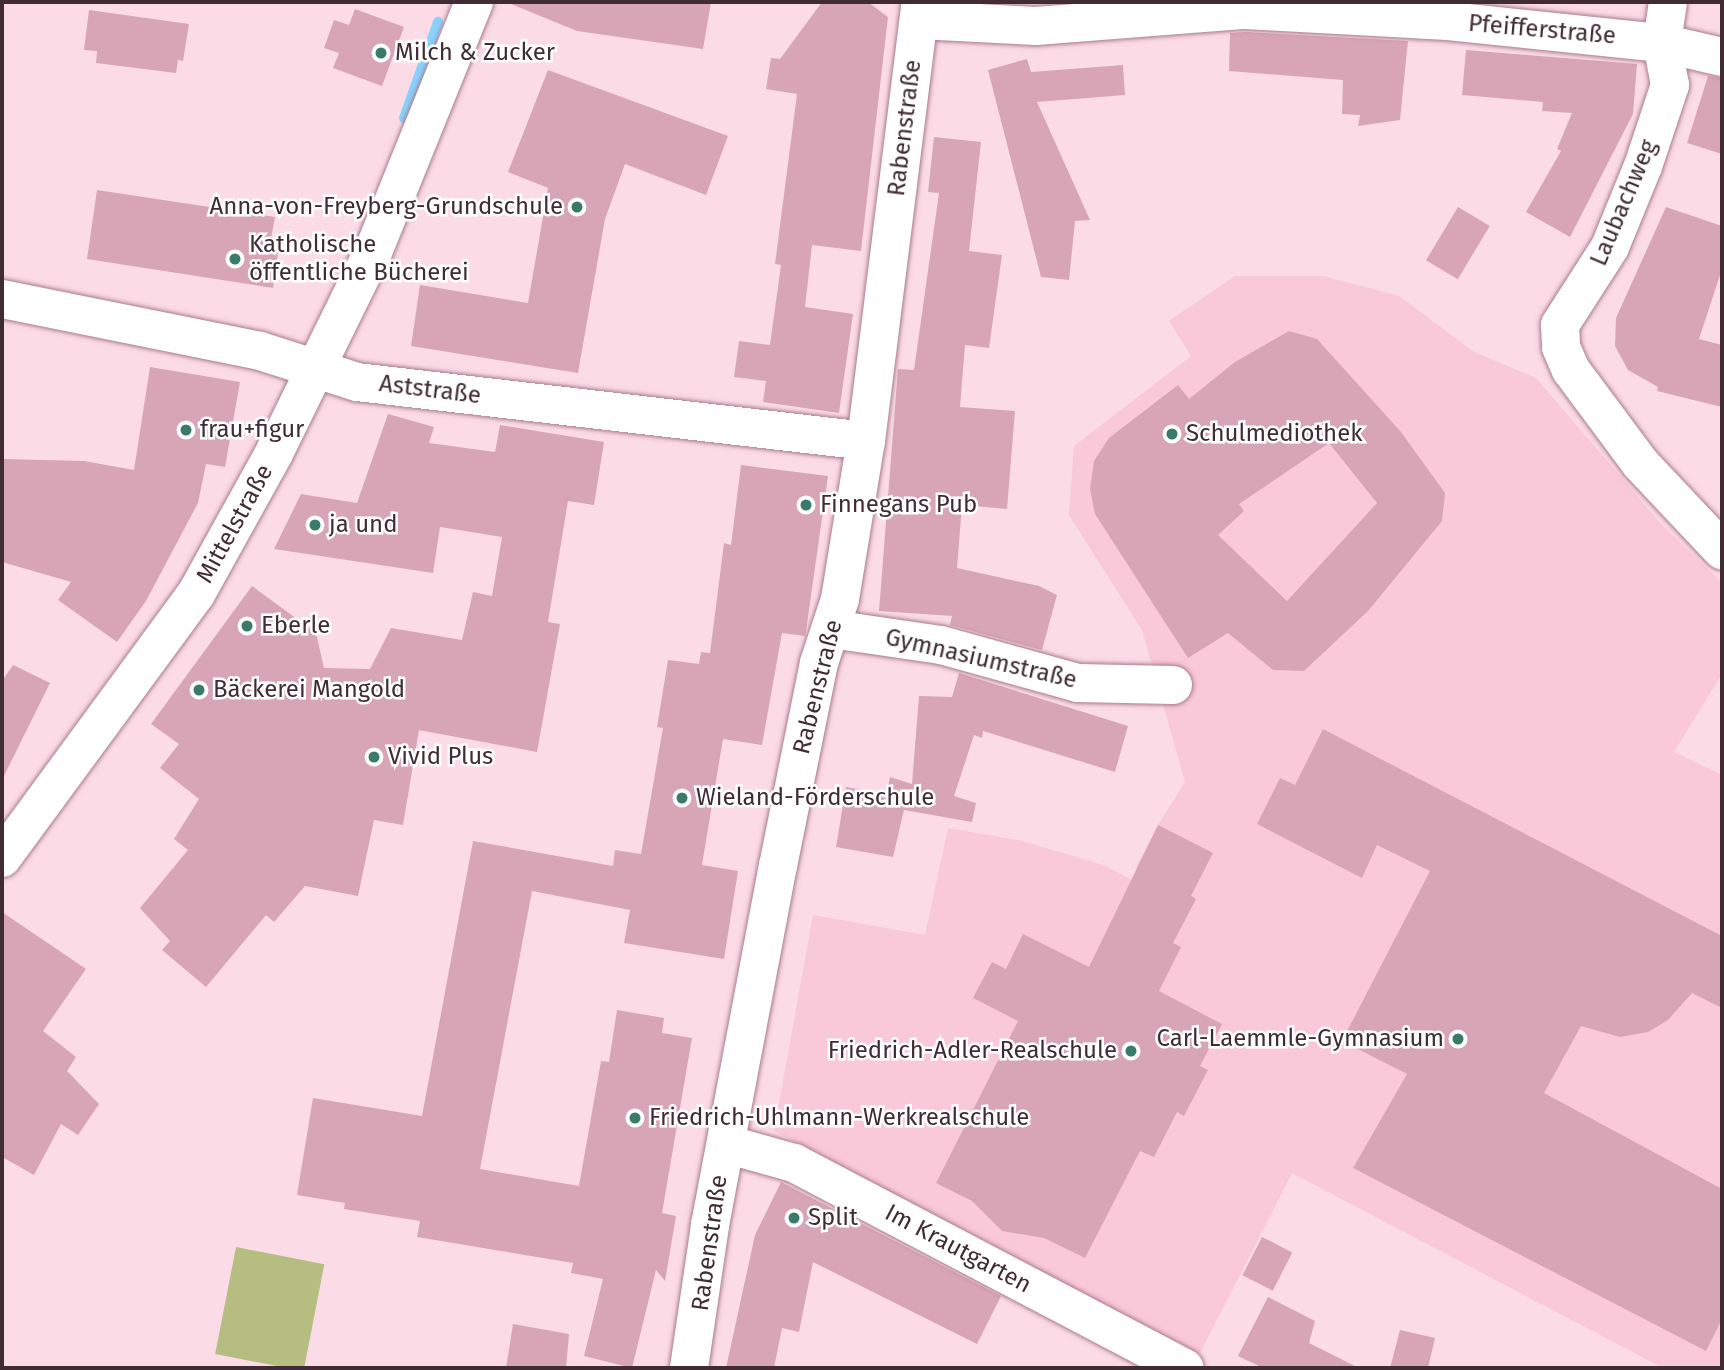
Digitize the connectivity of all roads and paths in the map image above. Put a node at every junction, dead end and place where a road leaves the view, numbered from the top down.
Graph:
1 (474, 2) edge
2 (1668, 2) edge
3 (920, 11) edge
4 (1662, 43) junction
5 (1722, 57) edge
6 (2, 299) edge
7 (316, 369) junction
8 (866, 441) junction
9 (1722, 550) edge
10 (831, 629) junction
11 (1173, 685) dead end
12 (2, 858) edge
13 (726, 1144) junction
14 (689, 1368) edge
15 (1185, 1368) edge

1 - 7 street, Mittelstraße
2 - 4 street
3 - 4 street, Pfeifferstraße
3 - 8 street, Rabenstraße
4 - 5 street, Pfeifferstraße
4 - 9 street, Laubachweg
6 - 7 street, Aststraße
7 - 8 street, Aststraße
7 - 12 street, Mittelstraße
8 - 10 street, Rabenstraße
10 - 11 street, Gymnasiumstraße
10 - 13 street, Rabenstraße
13 - 14 street, Rabenstraße
13 - 15 street, Im Krautgarten

